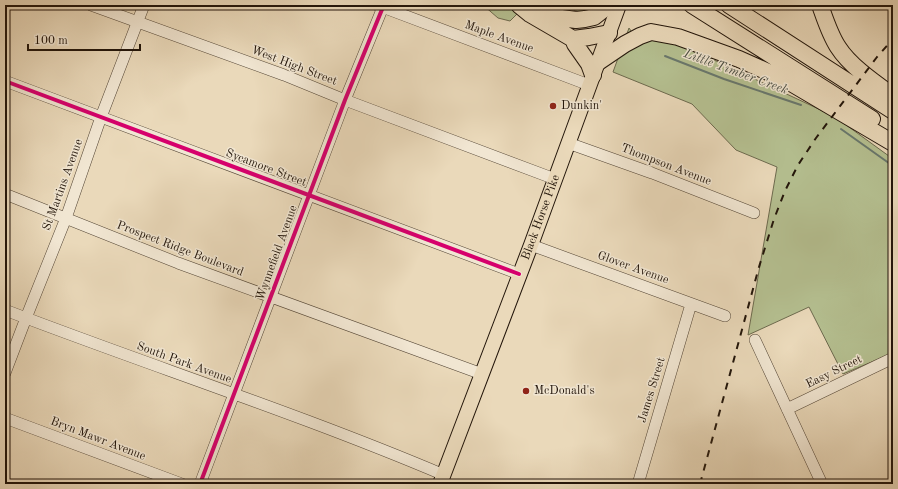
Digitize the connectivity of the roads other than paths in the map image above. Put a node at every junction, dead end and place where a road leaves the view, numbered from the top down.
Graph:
1 (91, 5) edge
2 (144, 5) edge
3 (519, 5) edge
4 (533, 5) edge
5 (609, 5) edge
6 (619, 5) edge
7 (692, 5) edge
8 (728, 5) edge
9 (820, 5) edge
10 (379, 6) edge
11 (137, 22) junction
12 (609, 33) junction
13 (573, 39) junction
14 (593, 74) junction
15 (5, 81) edge
16 (893, 96) edge
17 (345, 100) junction
18 (893, 111) edge
19 (101, 117) junction
20 (893, 133) edge
21 (568, 143) junction
22 (893, 143) edge
23 (554, 179) junction
24 (5, 194) edge
25 (309, 195) junction
26 (754, 213) dead end
27 (66, 218) junction
28 (531, 245) junction
29 (519, 274) junction
30 (271, 297) junction
31 (691, 304) junction
32 (5, 310) edge
33 (725, 316) dead end
34 (26, 318) junction
35 (755, 340) dead end
36 (893, 358) edge
37 (5, 373) edge
38 (482, 374) junction
39 (234, 395) junction
40 (787, 409) junction
41 (5, 418) edge
42 (442, 480) edge
43 (182, 484) edge
44 (200, 484) edge
45 (638, 484) edge
46 (822, 484) edge

1 - 11 street, West High Street
2 - 11 street, St Martins Avenue
3 - 13 highway
4 - 5 highway
6 - 12 main road, Black Horse Pike
7 - 20 highway
8 - 18 highway
9 - 16 highway
10 - 14 street, Maple Avenue
10 - 17 street, Wynnefield Avenue
11 - 17 street, West High Street
11 - 19 street, St Martins Avenue
12 - 13 highway
12 - 14 main road, Black Horse Pike
13 - 14 highway
14 - 21 main road, Black Horse Pike
14 - 22 highway
15 - 19 street, Sycamore Street
17 - 23 street, West High Street
17 - 25 street, Wynnefield Avenue
19 - 25 street, Sycamore Street
19 - 27 street, St Martins Avenue
21 - 23 main road, Black Horse Pike
21 - 26 street, Thompson Avenue
23 - 28 main road, Black Horse Pike
24 - 27 street, Prospect Ridge Boulevard
25 - 29 street, Sycamore Street
25 - 30 street, Wynnefield Avenue
27 - 30 street, Prospect Ridge Boulevard
27 - 34 street, St Martins Avenue
28 - 29 main road, Black Horse Pike
28 - 31 street, Glover Avenue
29 - 38 main road, Black Horse Pike
30 - 38 street, Prospect Ridge Boulevard
30 - 39 street, Wynnefield Avenue
31 - 33 street, Glover Avenue
31 - 45 street, James Street
32 - 34 street, South Park Avenue
34 - 37 street, St Martins Avenue
34 - 39 street, South Park Avenue
35 - 40 street
36 - 40 street, Easy Street
38 - 42 main road, Black Horse Pike
39 - 42 street, South Park Avenue
39 - 44 street, Wynnefield Avenue
40 - 46 street
41 - 43 street, Bryn Mawr Avenue

